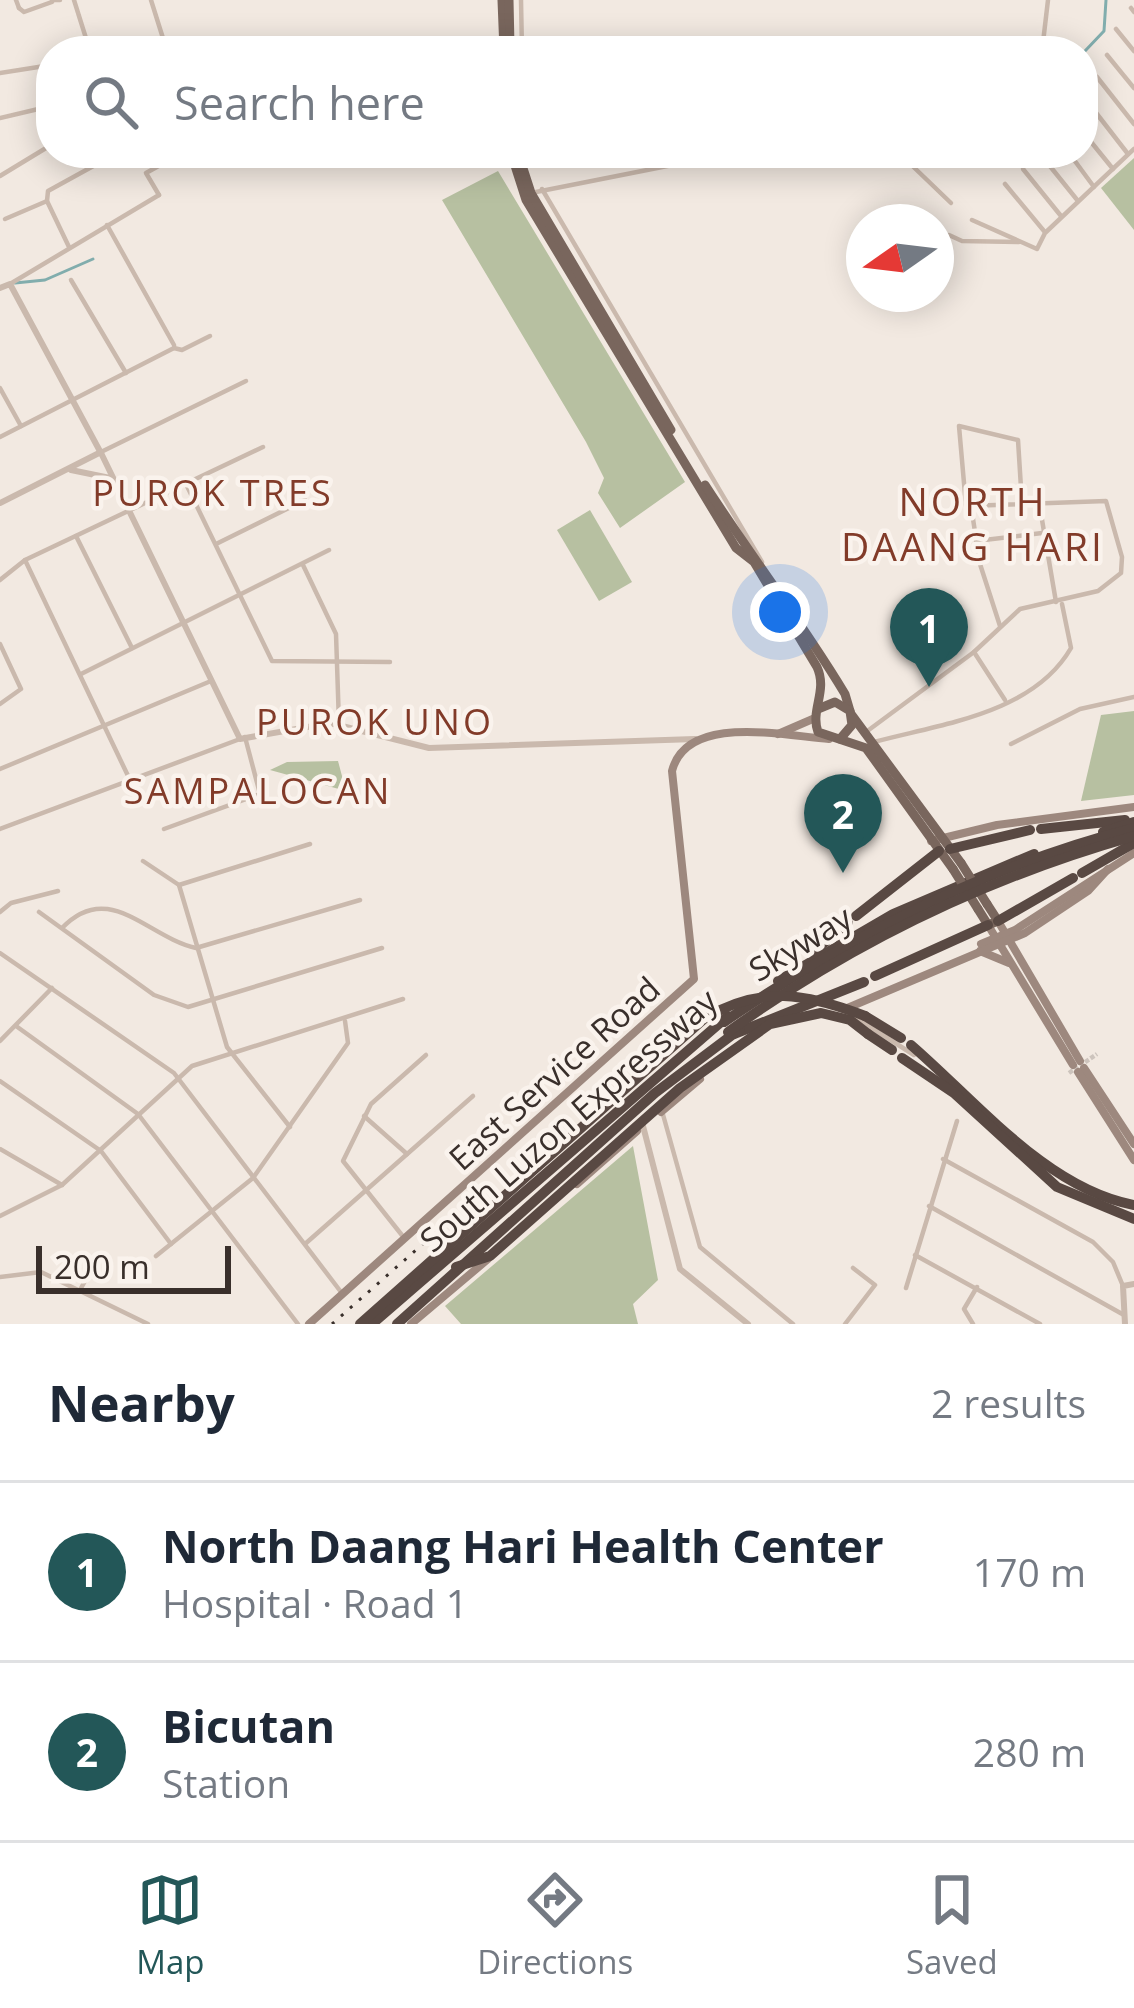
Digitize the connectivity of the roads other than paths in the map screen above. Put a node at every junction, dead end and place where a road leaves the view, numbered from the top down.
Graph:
1 (16, 0) edge
2 (74, 0) edge
3 (151, 0) edge
4 (506, 0) edge
5 (521, 0) edge
6 (1048, 0) edge
7 (54, 1) edge
8 (1116, 28) dead end
9 (85, 36) edge
10 (162, 36) edge
11 (507, 36) edge
12 (522, 36) edge
13 (1044, 36) edge
14 (1134, 51) edge
15 (1107, 55) dead end
16 (36, 67) edge
17 (0, 73) edge
18 (1098, 78) edge
19 (1134, 88) edge
20 (36, 110) edge
21 (1098, 113) edge
22 (0, 118) edge
23 (1134, 124) edge
24 (1098, 150) edge
25 (1131, 151) edge
26 (36, 155) edge
27 (88, 168) edge
28 (155, 168) edge
29 (518, 168) edge
30 (523, 168) edge
31 (656, 168) edge
32 (915, 168) edge
33 (1052, 168) edge
34 (1080, 168) edge
35 (1023, 169) dead end
36 (1113, 169) junction
37 (0, 176) edge
38 (1006, 184) dead end
39 (1095, 187) junction
40 (536, 191) junction
41 (47, 201) junction
42 (1078, 201) junction
43 (951, 202) dead end
44 (1061, 216) junction
45 (5, 219) dead end
46 (971, 220) dead end
47 (107, 225) junction
48 (1045, 233) junction
49 (954, 237) edge
50 (1021, 242) junction
51 (69, 247) junction
52 (70, 280) dead end
53 (11, 282) junction
54 (0, 289) edge
55 (210, 336) dead end
56 (174, 348) junction
57 (126, 373) junction
58 (247, 381) dead end
59 (0, 388) edge
60 (73, 399) junction
61 (21, 426) junction
62 (0, 437) edge
63 (263, 447) dead end
64 (101, 452) junction
65 (67, 470) junction
66 (113, 478) junction
67 (186, 484) junction
68 (305, 500) dead end
69 (0, 503) edge
70 (1022, 504) junction
71 (1039, 505) junction
72 (968, 506) junction
73 (129, 509) junction
74 (1044, 532) junction
75 (76, 536) junction
76 (976, 541) junction
77 (216, 544) junction
78 (329, 550) dead end
79 (25, 560) junction
80 (302, 565) junction
81 (0, 580) edge
82 (240, 596) junction
83 (1059, 602) junction
84 (184, 623) junction
85 (1000, 626) junction
86 (0, 644) edge
87 (132, 648) junction
88 (974, 652) junction
89 (390, 662) dead end
90 (337, 664) junction
91 (81, 674) junction
92 (212, 680) junction
93 (1134, 697) edge
94 (1006, 700) junction
95 (0, 704) edge
96 (850, 713) junction
97 (816, 714) junction
98 (104, 724) junction
99 (339, 724) junction
100 (866, 732) junction
101 (771, 736) junction
102 (242, 738) junction
103 (695, 739) junction
104 (835, 739) junction
105 (874, 742) junction
106 (1011, 744) dead end
107 (0, 769) edge
108 (130, 780) junction
109 (1134, 807) edge
110 (0, 829) edge
111 (164, 829) dead end
112 (1134, 832) edge
113 (310, 844) dead end
114 (941, 844) junction
115 (1134, 853) edge
116 (143, 861) dead end
117 (179, 885) junction
118 (58, 891) dead end
119 (360, 900) dead end
120 (0, 912) edge
121 (39, 912) dead end
122 (993, 923) junction
123 (62, 928) junction
124 (1003, 938) junction
125 (196, 948) junction
126 (382, 949) dead end
127 (979, 951) junction
128 (0, 953) edge
129 (1016, 969) junction
130 (927, 973) junction
131 (787, 975) junction
132 (52, 988) junction
133 (404, 999) dead end
134 (212, 1000) junction
135 (839, 1011) junction
136 (345, 1019) junction
137 (16, 1026) junction
138 (731, 1035) junction
139 (0, 1041) edge
140 (230, 1052) junction
141 (426, 1054) dead end
142 (1079, 1066) junction
143 (177, 1079) junction
144 (0, 1082) edge
145 (473, 1096) dead end
146 (662, 1111) junction
147 (138, 1114) junction
148 (364, 1116) junction
149 (957, 1120) dead end
150 (290, 1126) junction
151 (640, 1129) junction
152 (1134, 1144) edge
153 (0, 1149) edge
154 (100, 1151) junction
155 (407, 1154) junction
156 (944, 1159) junction
157 (1134, 1160) edge
158 (253, 1178) junction
159 (62, 1185) junction
160 (364, 1192) junction
161 (929, 1206) junction
162 (213, 1211) junction
163 (1134, 1211) edge
164 (0, 1216) edge
165 (405, 1239) junction
166 (172, 1244) junction
167 (304, 1244) junction
168 (100, 1254) dead end
169 (915, 1255) junction
170 (156, 1256) dead end
171 (456, 1267) junction
172 (853, 1268) dead end
173 (0, 1277) edge
174 (1134, 1283) edge
175 (1124, 1286) junction
176 (976, 1287) junction
177 (906, 1288) dead end
178 (80, 1290) junction
179 (342, 1294) junction
180 (1125, 1319) edge
181 (148, 1324) edge
182 (298, 1324) edge
183 (309, 1324) edge
184 (360, 1324) edge
185 (375, 1324) edge
186 (394, 1324) edge
187 (411, 1324) edge
188 (748, 1324) edge
189 (793, 1324) edge
190 (845, 1324) edge
191 (973, 1324) edge
192 (1040, 1324) edge

1 - 7 street
2 - 9 street
3 - 10 street
4 - 11 main road
5 - 12 street
6 - 13 street
8 - 14 street
15 - 19 street
16 - 17 street
18 - 23 street
20 - 22 street
21 - 25 street
24 - 36 street
25 - 36 street
26 - 37 street
27 - 41 street
28 - 47 street
29 - 97 main road
30 - 40 main road
31 - 40 street
32 - 43 street
33 - 42 street
34 - 39 street
35 - 44 street
36 - 39 street
38 - 48 street
39 - 42 street
40 - 96 main road
41 - 45 street
41 - 51 street
42 - 44 street
44 - 48 street
46 - 50 street
47 - 51 street
47 - 56 street
48 - 50 street
49 - 50 street
51 - 53 street
52 - 57 street
53 - 54 street
53 - 60 street
55 - 56 street
56 - 57 street
57 - 60 street
58 - 64 street
59 - 61 street
60 - 61 street
60 - 64 street
61 - 62 street
63 - 67 street
64 - 65 street
64 - 66 street
65 - 66 street
65 - 69 street
66 - 73 street
67 - 73 street
67 - 77 street
68 - 77 street
70 - 71 street
70 - 72 street
70 - 72 street
71 - 74 street
71 - 83 street
72 - 76 street
73 - 75 street
73 - 84 street
74 - 76 street
74 - 83 street
75 - 79 street
75 - 87 street
76 - 85 street
77 - 82 street
78 - 80 street
79 - 81 street
79 - 91 street
80 - 82 street
80 - 90 street
82 - 84 street
82 - 90 street
83 - 85 street
83 - 94 street
84 - 87 street
84 - 92 street
85 - 88 street
86 - 95 street
87 - 91 street
88 - 94 street
88 - 100 street
89 - 90 street
90 - 99 street
91 - 98 street
92 - 98 street
92 - 102 street
93 - 106 street
94 - 105 street
96 - 97 main road
96 - 100 main road
96 - 104 main road
97 - 101 main road
97 - 104 main road
98 - 107 street
98 - 108 street
99 - 102 street
99 - 103 street
100 - 105 main road
101 - 103 main road
101 - 104 main road
102 - 108 street
102 - 111 street
103 - 165 main road, East Service Road
104 - 114 main road
105 - 114 main road
108 - 110 street
109 - 114 main road
112 - 114 highway
112 - 122 highway
112 - 131 highway, South Luzon Expressway
112 - 138 highway, South Luzon Expressway
112 - 171 highway, Skyway, bridge
112 - 185 highway, Skyway, bridge
113 - 117 street
114 - 122 main road, bridge
114 - 131 highway
115 - 124 main road
116 - 117 street
117 - 125 street
118 - 120 street
119 - 125 street
121 - 123 street
122 - 124 main road
122 - 138 highway
123 - 125 street
123 - 134 street
124 - 127 main road
124 - 129 main road
124 - 130 main road
124 - 142 main road
125 - 134 street
126 - 134 street
127 - 129 main road
127 - 130 main road
128 - 132 street
129 - 142 main road
130 - 135 main road
131 - 185 highway, South Luzon Expressway
132 - 137 street
132 - 143 street
133 - 136 street
134 - 140 street
135 - 146 main road
135 - 163 street
136 - 140 street
136 - 150 street
137 - 139 street
137 - 147 street
138 - 186 highway, South Luzon Expressway
140 - 143 street
140 - 150 street
141 - 148 street
142 - 152 main road
142 - 157 main road
143 - 147 street
143 - 158 street
144 - 154 street
145 - 155 street
146 - 151 main road
146 - 189 street
147 - 154 street
147 - 162 street
148 - 155 street
148 - 160 street
149 - 156 street
150 - 158 street
151 - 187 main road
151 - 188 street
153 - 159 street
154 - 159 street
154 - 166 street
155 - 160 street
156 - 161 street
156 - 175 street
158 - 162 street
158 - 167 street
159 - 164 street
160 - 165 street
160 - 167 street
161 - 169 street
161 - 180 street
162 - 166 street
162 - 182 street
163 - 171 highway, bridge
163 - 184 highway, bridge
165 - 179 main road, East Service Road
166 - 170 street
167 - 179 street
168 - 178 street
169 - 176 street
169 - 177 street
171 - 186 highway, Skyway
172 - 190 street
173 - 178 street
174 - 175 street
175 - 180 street
176 - 191 street
176 - 192 street
178 - 181 street
179 - 183 main road, East Service Road

